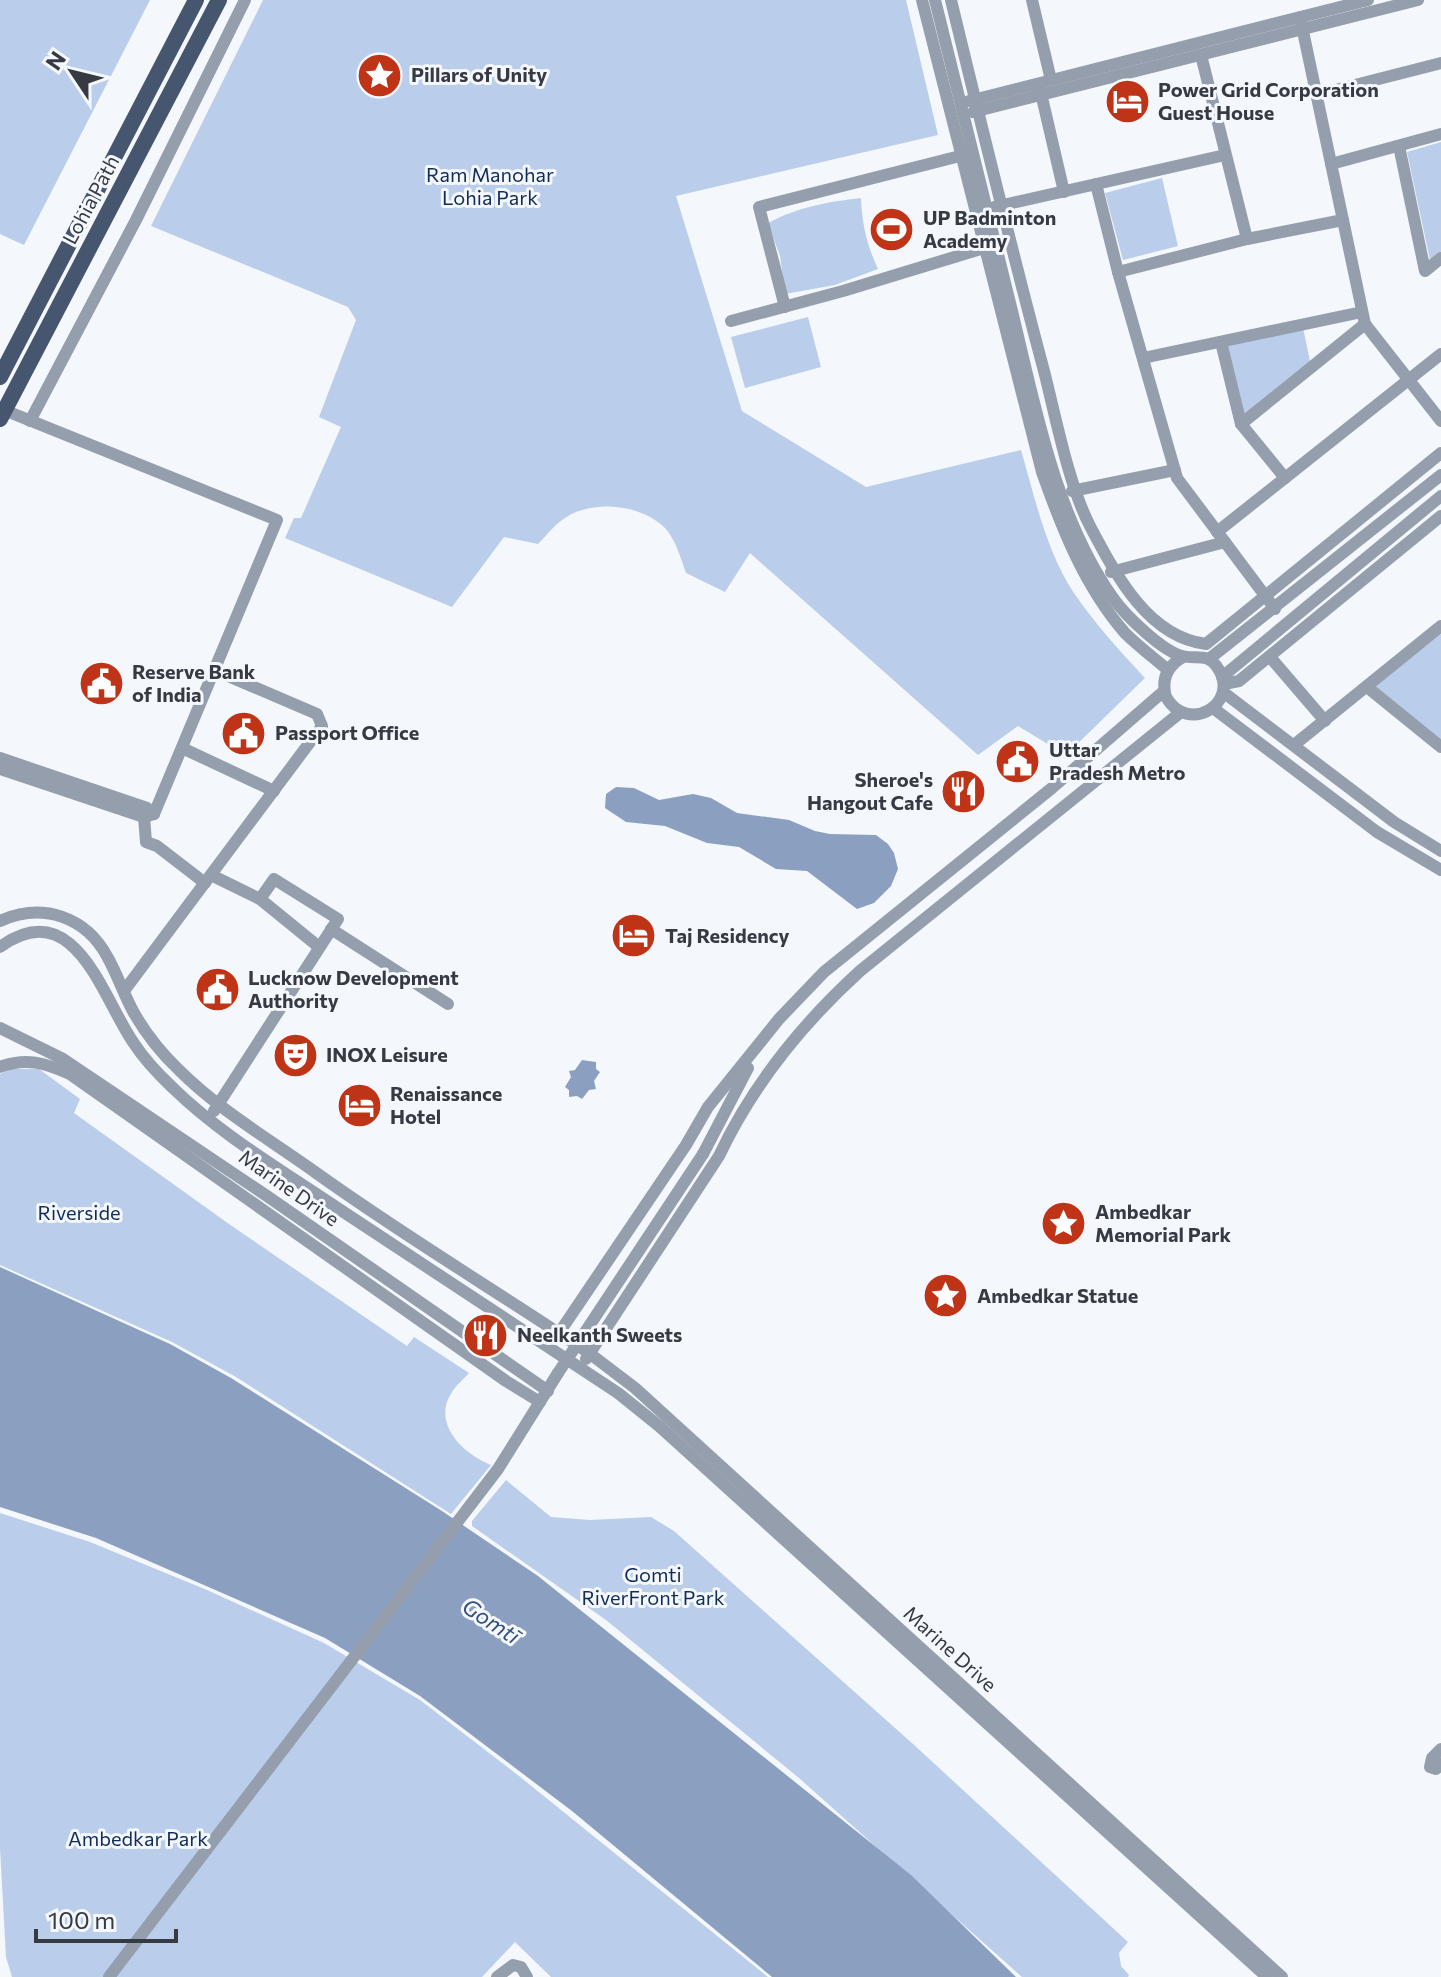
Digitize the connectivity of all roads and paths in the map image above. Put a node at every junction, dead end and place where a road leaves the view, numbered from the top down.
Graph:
1 (196, 0) edge
2 (219, 0) edge
3 (245, 0) edge
4 (922, 0) edge
5 (935, 0) edge
6 (951, 0) edge
7 (1032, 0) edge
8 (1368, 0) edge
9 (1418, 0) edge
10 (1301, 23) junction
11 (1201, 55) junction
12 (1441, 63) edge
13 (1044, 86) junction
14 (1316, 95) junction
15 (977, 105) junction
16 (958, 110) junction
17 (1441, 134) edge
18 (1399, 146) junction
19 (1225, 155) junction
20 (960, 156) junction
21 (1331, 164) junction
22 (1096, 184) junction
23 (1064, 192) junction
24 (1002, 205) junction
25 (987, 209) junction
26 (1343, 220) junction
27 (1247, 239) junction
28 (984, 248) junction
29 (1441, 258) edge
30 (1118, 272) junction
31 (785, 307) junction
32 (1364, 318) junction
33 (731, 321) dead end
34 (1221, 342) junction
35 (1441, 354) edge
36 (1143, 358) junction
37 (0, 377) edge
38 (1409, 380) junction
39 (2, 415) edge
40 (30, 421) junction
41 (1441, 421) edge
42 (1241, 424) junction
43 (1441, 453) edge
44 (1175, 470) junction
45 (1441, 475) edge
46 (1285, 478) junction
47 (1077, 490) junction
48 (1062, 493) junction
49 (1441, 496) edge
50 (1441, 516) edge
51 (1221, 537) junction
52 (1116, 570) junction
53 (1100, 575) junction
54 (1265, 596) junction
55 (1275, 609) junction
56 (1441, 626) edge
57 (1183, 657) junction
58 (1270, 657) junction
59 (1209, 659) junction
60 (214, 670) junction
61 (1168, 670) junction
62 (1223, 684) junction
63 (1367, 687) junction
64 (1164, 691) junction
65 (1213, 708) junction
66 (1181, 712) junction
67 (1325, 721) junction
68 (1294, 745) junction
69 (1441, 747) edge
70 (182, 748) junction
71 (0, 758) edge
72 (0, 769) edge
73 (274, 791) junction
74 (149, 816) junction
75 (1441, 851) edge
76 (1441, 870) edge
77 (208, 879) junction
78 (260, 899) junction
79 (0, 921) edge
80 (331, 929) junction
81 (0, 947) edge
82 (319, 947) junction
83 (124, 991) junction
84 (448, 1004) dead end
85 (0, 1028) edge
86 (765, 1037) junction
87 (0, 1067) edge
88 (218, 1104) junction
89 (209, 1119) junction
90 (734, 1125) junction
91 (703, 1154) junction
92 (559, 1333) junction
93 (549, 1348) junction
94 (589, 1353) junction
95 (580, 1368) junction
96 (544, 1396) junction
97 (1441, 1749) edge
98 (1441, 1764) edge
99 (109, 1977) edge
100 (497, 1977) edge
101 (527, 1977) edge
102 (1267, 1977) edge
103 (1282, 1977) edge

1 - 37 main road, Lohia Path
2 - 39 main road, Lohia Path
3 - 40 street
4 - 16 street
5 - 16 street
6 - 15 street
7 - 13 street
8 - 10 street
9 - 10 street
10 - 11 street
10 - 13 street
10 - 14 street
11 - 13 street
11 - 19 street
12 - 14 street
13 - 15 street
13 - 23 street
14 - 21 street
15 - 16 street
15 - 24 street
16 - 20 street
16 - 25 street
17 - 18 street
18 - 21 street
18 - 29 street
19 - 22 street
19 - 27 street
20 - 28 street
20 - 31 street
21 - 26 street
22 - 23 street
22 - 30 street
23 - 24 street
24 - 25 street
24 - 47 street
25 - 48 street
26 - 27 street
26 - 32 street
27 - 30 street
28 - 31 street
28 - 61 street
30 - 36 street
31 - 33 street
32 - 34 street
32 - 38 street
32 - 42 street
34 - 36 street
34 - 42 street
35 - 38 street
36 - 44 street
38 - 41 street
38 - 46 street
39 - 40 street
40 - 60 street
42 - 46 street
43 - 54 street
44 - 47 street
44 - 51 street
45 - 55 street
46 - 51 street
47 - 48 street
47 - 52 street
48 - 53 street
49 - 62 street
50 - 58 street
51 - 52 street
51 - 54 street
52 - 53 street
52 - 54 street
53 - 57 street
54 - 55 street
55 - 59 street
56 - 63 street
57 - 59 street
57 - 61 street
58 - 62 street
58 - 67 street
59 - 62 street
60 - 70 street
60 - 73 street
61 - 64 street
62 - 65 street
62 - 68 street
63 - 67 street
63 - 69 street
64 - 66 street
64 - 86 street
65 - 66 street
65 - 76 street
66 - 90 street
67 - 68 street
68 - 75 street
70 - 73 street
70 - 74 street
71 - 74 street
72 - 74 street
73 - 77 street
74 - 77 street
77 - 78 street
77 - 83 street
78 - 80 street
78 - 82 street
79 - 83 street, Marine Drive
80 - 82 street
80 - 84 street
81 - 89 street, Marine Drive
82 - 88 street
83 - 88 street, Marine Drive
85 - 96 street, Marine Drive
86 - 91 street
86 - 92 street
87 - 96 street, Marine Drive
88 - 89 street
88 - 92 street, Marine Drive
89 - 93 street, Marine Drive
90 - 91 street
90 - 94 street
91 - 96 street, bridge
92 - 93 street
92 - 94 street, Marine Drive
93 - 95 street, Marine Drive
94 - 95 street
94 - 103 street, Marine Drive
95 - 102 street, Marine Drive
96 - 99 street
97 - 98 street
100 - 101 street

